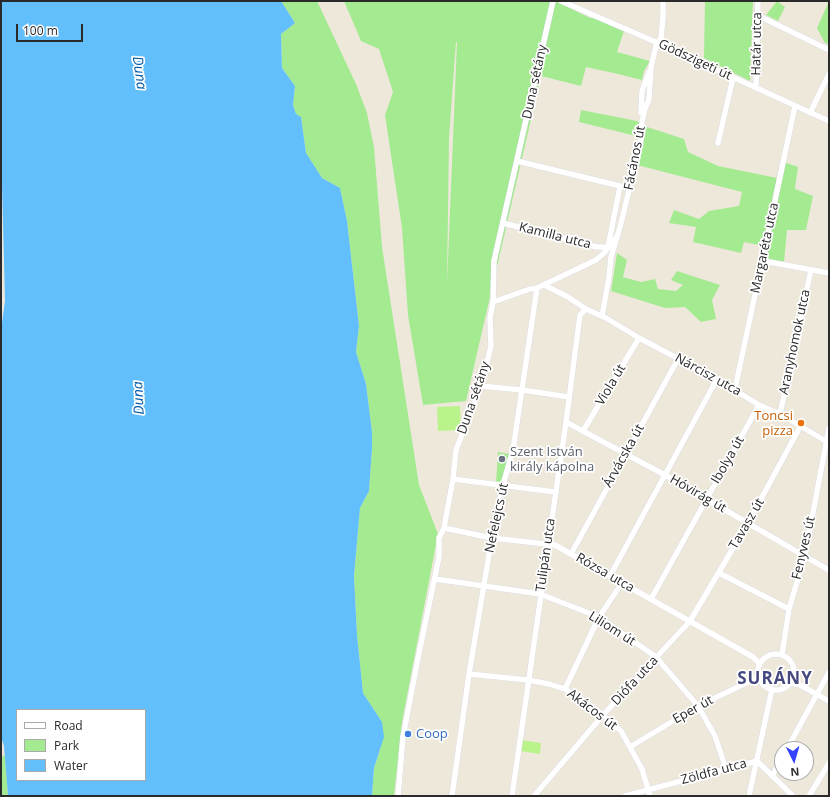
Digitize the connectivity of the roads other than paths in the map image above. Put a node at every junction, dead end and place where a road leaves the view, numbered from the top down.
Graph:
1 (553, 1) edge
2 (560, 1) edge
3 (663, 1) edge
4 (758, 1) edge
5 (757, 15) junction
6 (658, 43) junction
7 (829, 50) edge
8 (829, 74) edge
9 (733, 78) junction
10 (756, 88) junction
11 (795, 106) junction
12 (810, 113) junction
13 (829, 121) edge
14 (718, 143) dead end
15 (517, 161) junction
16 (503, 223) junction
17 (616, 238) junction
18 (608, 248) junction
19 (611, 257) junction
20 (763, 261) junction
21 (811, 270) junction
22 (829, 273) edge
23 (544, 285) junction
24 (537, 288) junction
25 (493, 302) junction
26 (586, 309) junction
27 (602, 316) junction
28 (639, 338) junction
29 (678, 359) junction
30 (717, 379) junction
31 (480, 386) junction
32 (734, 389) junction
33 (522, 390) junction
34 (569, 397) junction
35 (759, 405) junction
36 (780, 414) junction
37 (566, 422) junction
38 (800, 427) junction
39 (829, 428) edge
40 (583, 431) junction
41 (828, 442) edge
42 (625, 455) junction
43 (665, 475) junction
44 (453, 479) junction
45 (503, 485) junction
46 (555, 492) junction
47 (706, 499) junction
48 (748, 523) junction
49 (444, 528) junction
50 (492, 538) junction
51 (548, 544) junction
52 (571, 554) junction
53 (805, 555) junction
54 (829, 570) edge
55 (719, 572) junction
56 (610, 576) junction
57 (435, 579) junction
58 (622, 583) junction
59 (484, 587) junction
60 (540, 594) junction
61 (651, 599) junction
62 (788, 609) junction
63 (599, 617) junction
64 (690, 621) junction
65 (782, 655) junction
66 (656, 657) junction
67 (753, 657) junction
68 (765, 657) junction
69 (759, 664) junction
70 (829, 672) edge
71 (469, 674) junction
72 (793, 675) junction
73 (759, 677) junction
74 (528, 680) junction
75 (790, 683) junction
76 (800, 685) junction
77 (565, 689) junction
78 (772, 689) junction
79 (816, 694) junction
80 (829, 701) edge
81 (698, 706) junction
82 (603, 715) junction
83 (791, 741) edge
84 (630, 747) junction
85 (757, 761) junction
86 (829, 763) edge
87 (726, 769) junction
88 (774, 772) edge
89 (772, 776) junction
90 (649, 793) edge
91 (398, 796) edge
92 (452, 796) edge
93 (512, 796) edge
94 (534, 796) edge
95 (625, 796) edge
96 (748, 796) edge
97 (793, 796) edge
98 (809, 796) edge

1 - 15 street, Duna sétány
2 - 6 street, Gödszigeti út
3 - 6 street, Fácános út
4 - 5 street, Határ utca
5 - 7 street
5 - 10 street, Határ utca
6 - 9 street, Gödszigeti út
6 - 17 street, Fácános út
8 - 12 street
9 - 10 street, Gödszigeti út
9 - 14 street
10 - 11 street, Gödszigeti út
11 - 12 street, Gödszigeti út
11 - 20 street, Margaréta utca
12 - 13 street, Gödszigeti út
15 - 16 street, Duna sétány
15 - 18 street
16 - 18 street, Kamilla utca
16 - 25 street, Duna sétány
17 - 18 street
17 - 19 street, Fácános út
18 - 19 street
18 - 23 street
19 - 27 street, Fácános út
20 - 21 street
20 - 32 street, Margaréta utca
21 - 22 street
21 - 36 street, Aranyhomok utca
23 - 24 street
23 - 26 street, Nárcisz utca
24 - 25 street
24 - 33 street, Nefelejcs út
25 - 31 street, Duna sétány
26 - 27 street, Nárcisz utca
26 - 34 street, Tulipán utca
27 - 28 street, Nárcisz utca
28 - 29 street, Nárcisz utca
28 - 40 street, Viola út
29 - 30 street, Nárcisz utca
29 - 42 street, Árvácska út
30 - 32 street, Nárcisz utca
30 - 43 street
31 - 33 street
31 - 44 street, Duna sétány
32 - 35 street, Nárcisz utca
33 - 34 street
33 - 45 street, Nefelejcs út
34 - 37 street, Tulipán utca
35 - 36 street, Nárcisz utca
35 - 47 street, Ibolya út
36 - 38 street, Nárcisz utca
37 - 40 street, Hóvirág út
37 - 46 street, Tulipán utca
38 - 41 street, Nárcisz utca
38 - 48 street, Tavasz út
39 - 41 street, Fenyves út
40 - 42 street, Hóvirág út
41 - 53 street, Fenyves út
42 - 43 street, Hóvirág út
42 - 52 street, Árvácska út
43 - 47 street, Hóvirág út
43 - 56 street
44 - 45 street
44 - 49 street, Duna sétány
45 - 46 street
45 - 50 street, Nefelejcs út
46 - 51 street, Tulipán utca
47 - 48 street, Hóvirág út
47 - 61 street, Ibolya út
48 - 53 street, Hóvirág út
48 - 55 street, Tavasz út
49 - 50 street, Rózsa utca
49 - 57 street, Duna sétány
50 - 51 street, Rózsa utca
50 - 59 street, Nefelejcs út
51 - 52 street, Rózsa utca
51 - 60 street, Tulipán utca
52 - 56 street, Rózsa utca
53 - 54 street, Hóvirág út
53 - 62 street, Fenyves út
55 - 62 street
55 - 64 street, Tavasz út
56 - 58 street, Rózsa utca
57 - 59 street, Liliom út
57 - 91 street, Duna sétány
58 - 61 street, Rózsa utca
58 - 63 street
59 - 60 street, Liliom út
59 - 71 street, Nefelejcs út
60 - 63 street, Liliom út
60 - 74 street, Tulipán utca
61 - 64 street, Rózsa utca
62 - 65 street, Fenyves út
63 - 66 street, Liliom út
63 - 77 street
64 - 66 street, Diófa utca
64 - 67 street, Rózsa utca
65 - 68 street
65 - 72 street
66 - 81 street, Liliom út
66 - 82 street, Diófa utca
67 - 68 street
67 - 69 street
68 - 69 street
69 - 73 street
70 - 79 street
71 - 74 street, Akácos út
71 - 92 street, Nefelejcs út
72 - 75 street
72 - 76 street
73 - 78 street
73 - 81 street, Eper út
74 - 77 street, Akácos út
74 - 93 street, Tulipán utca
75 - 76 street
75 - 78 street
76 - 79 street
77 - 82 street, Akácos út
78 - 85 street
79 - 80 street
79 - 83 street
81 - 84 street, Eper út
81 - 87 street, Liliom út
82 - 84 street, Akácos út
82 - 94 street, Diófa utca
84 - 90 street, Akácos út
85 - 87 street, Zöldfa utca
85 - 89 street
85 - 96 street
86 - 98 street
87 - 90 street, Zöldfa utca
88 - 89 street
89 - 97 street
90 - 95 street, Zöldfa utca

